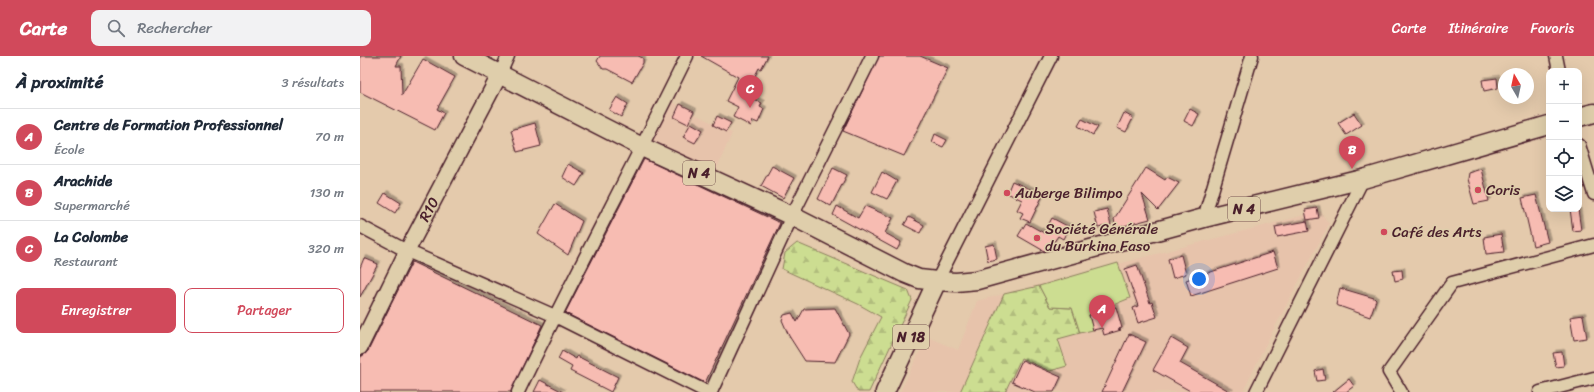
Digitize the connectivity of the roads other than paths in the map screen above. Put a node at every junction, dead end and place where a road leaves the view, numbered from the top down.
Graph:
1 (464, 56) edge
2 (508, 56) edge
3 (687, 56) edge
4 (872, 56) edge
5 (1051, 56) edge
6 (1252, 56) edge
7 (1556, 56) edge
8 (1558, 68) edge
9 (500, 74) junction
10 (1594, 113) edge
11 (1582, 116) edge
12 (1546, 126) edge
13 (642, 147) junction
14 (1582, 156) edge
15 (1363, 179) junction
16 (1594, 194) edge
17 (792, 216) junction
18 (1204, 218) junction
19 (360, 226) edge
20 (1594, 245) edge
21 (407, 251) junction
22 (937, 281) junction
23 (554, 316) junction
24 (360, 347) edge
25 (1594, 378) edge
26 (518, 392) edge
27 (707, 392) edge
28 (711, 392) edge
29 (884, 392) edge
30 (1256, 392) edge
31 (1401, 392) edge
32 (1540, 392) edge

1 - 9 highway, N 4
2 - 9 street
3 - 13 street
4 - 17 street
5 - 22 street
6 - 18 street
7 - 8 street
9 - 13 highway, N 4
9 - 21 main road, R10
10 - 11 highway
12 - 15 highway, N 4
13 - 17 highway, N 4
13 - 23 street
14 - 16 street
15 - 18 highway, N 4
15 - 30 street
17 - 22 highway, N 4
17 - 28 street
18 - 22 highway, N 4
19 - 21 street
20 - 31 street
21 - 23 street
21 - 24 main road, R10
22 - 29 highway, N 18
23 - 26 street
23 - 27 street
25 - 32 street

